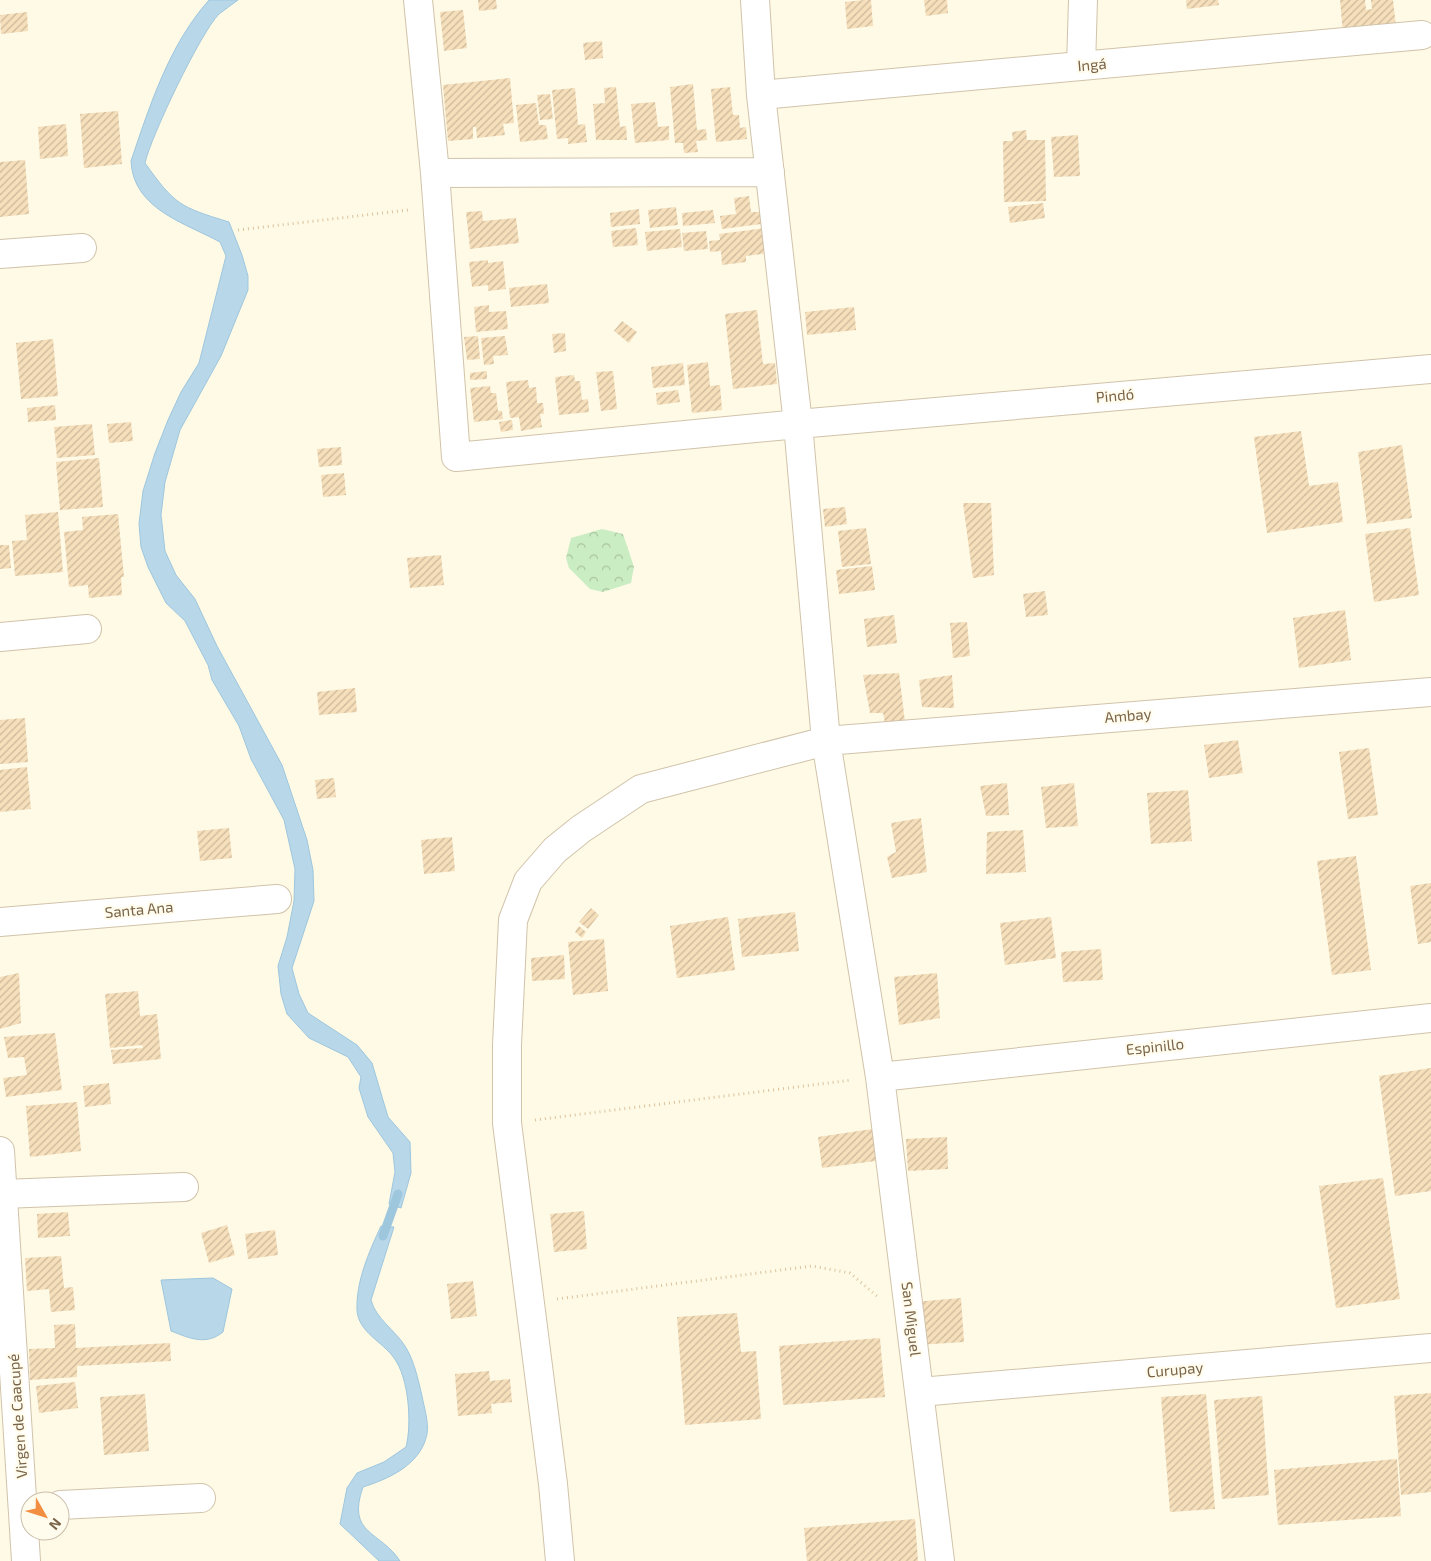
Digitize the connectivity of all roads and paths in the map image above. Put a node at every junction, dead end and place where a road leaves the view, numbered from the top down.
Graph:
1 (418, 0) edge
2 (755, 0) edge
3 (1083, 0) edge
4 (1422, 35) dead end
5 (1081, 66) junction
6 (761, 96) junction
7 (770, 172) junction
8 (435, 173) junction
9 (436, 207) junction
10 (238, 230) dead end
11 (82, 248) dead end
12 (0, 254) edge
13 (1431, 369) edge
14 (798, 424) junction
15 (87, 629) dead end
16 (0, 636) edge
17 (1431, 692) edge
18 (826, 741) junction
19 (277, 899) dead end
20 (0, 922) edge
21 (1431, 1018) edge
22 (880, 1077) junction
23 (507, 1124) junction
24 (0, 1151) edge
25 (184, 1187) dead end
26 (3, 1194) junction
27 (530, 1303) junction
28 (883, 1303) dead end
29 (1431, 1348) edge
30 (920, 1392) junction
31 (26, 1491) edge
32 (201, 1498) dead end
33 (70, 1505) edge
34 (26, 1541) edge
35 (26, 1561) edge
36 (560, 1561) edge
37 (940, 1561) edge

1 - 8 street
2 - 6 street, San Miguel
3 - 5 street
4 - 5 street, Ingá
5 - 6 street, Ingá
6 - 7 street, San Miguel
7 - 8 street
7 - 14 street, San Miguel
8 - 9 street
9 - 10 path
9 - 14 street, Pindó
11 - 12 street
13 - 14 street, Pindó
14 - 18 street, San Miguel
15 - 16 street
17 - 18 street, Ambay
18 - 22 street, San Miguel
18 - 23 street, Ambay
19 - 20 street, Santa Ana
21 - 22 street, Espinillo
22 - 23 path
22 - 30 street, San Miguel
23 - 27 street, Ambay
24 - 26 street, Virgen de Caacupé
25 - 26 street
26 - 31 street, Virgen de Caacupé
27 - 28 path
27 - 36 street, Ambay
29 - 30 street, Curupay
30 - 37 street, San Miguel
32 - 33 street
34 - 35 street, Virgen de Caacupé

